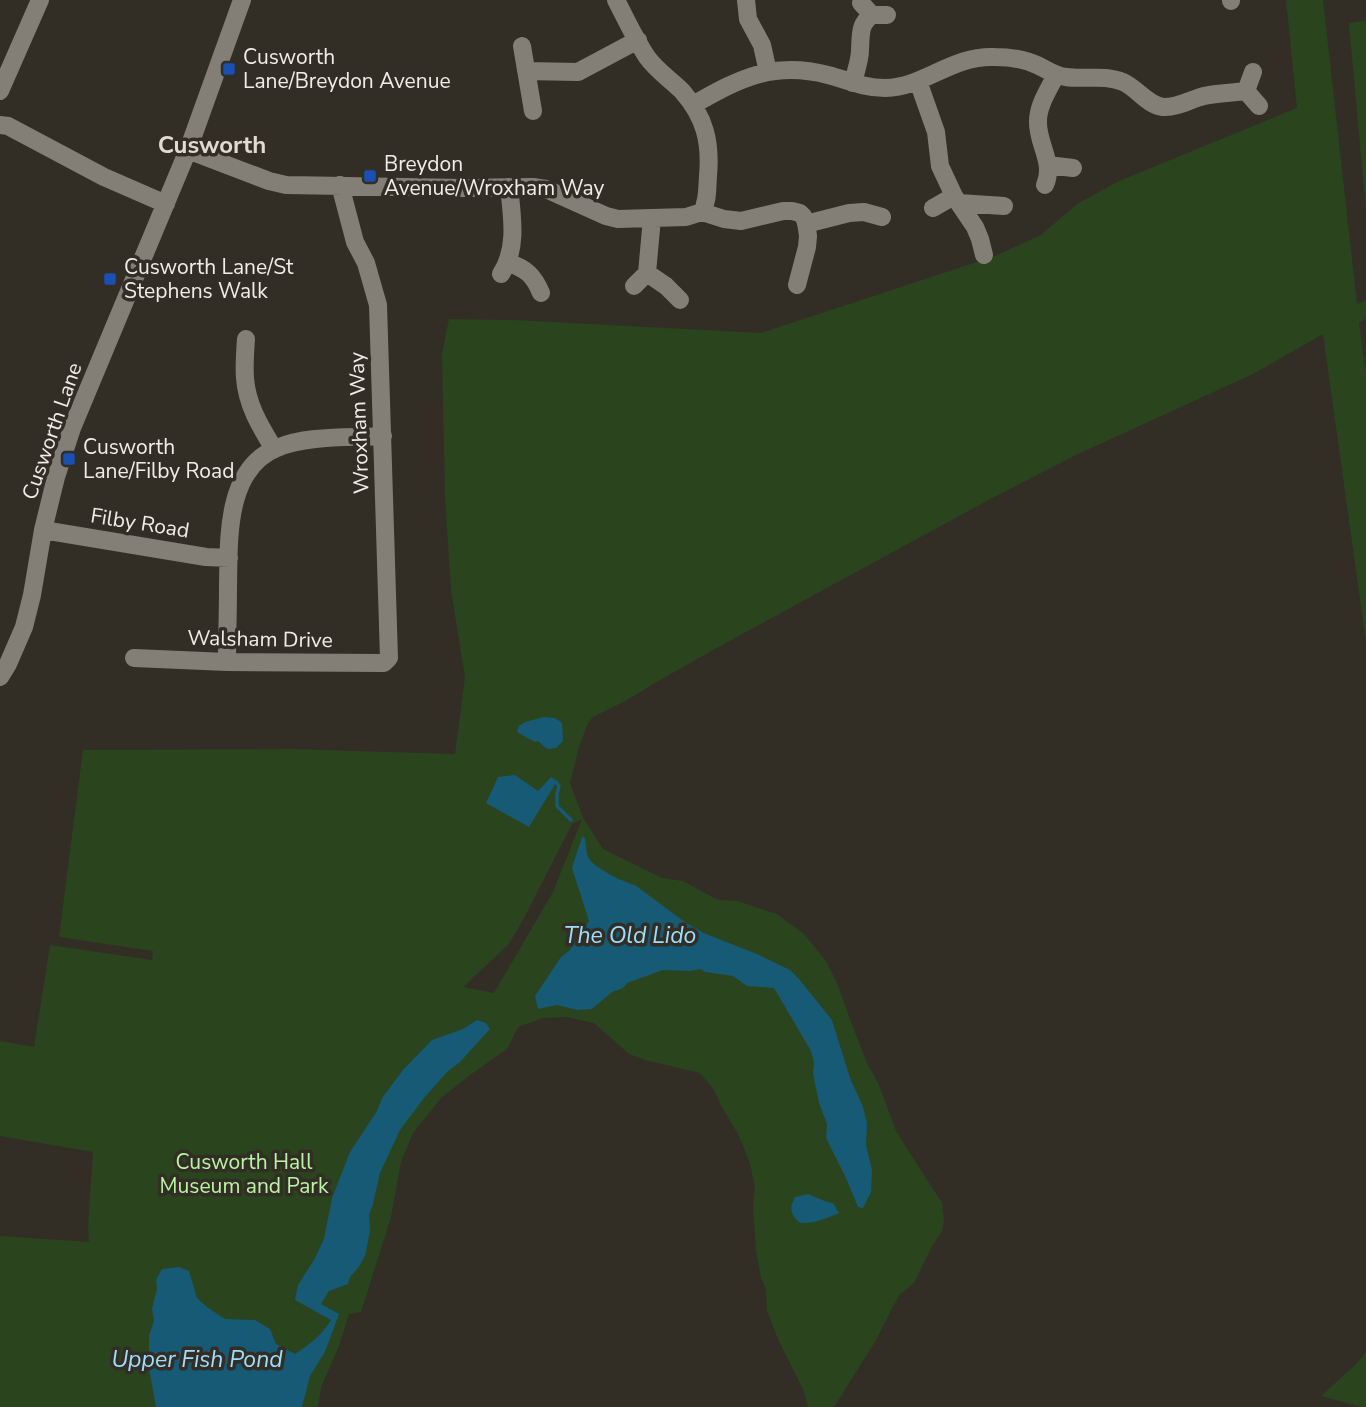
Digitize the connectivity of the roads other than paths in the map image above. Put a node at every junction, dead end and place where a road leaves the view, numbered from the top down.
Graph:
1 (40, 0) edge
2 (242, 0) edge
3 (617, 0) edge
4 (746, 0) edge
5 (873, 11) dead end
6 (638, 40) junction
7 (523, 46) dead end
8 (526, 71) junction
9 (768, 72) junction
10 (1253, 72) dead end
11 (1056, 75) junction
12 (918, 81) junction
13 (853, 83) junction
14 (0, 91) edge
15 (1246, 91) junction
16 (693, 105) junction
17 (1259, 106) dead end
18 (533, 111) dead end
19 (0, 125) edge
20 (188, 150) junction
21 (1048, 165) junction
22 (1073, 168) dead end
23 (1045, 185) dead end
24 (340, 186) junction
25 (509, 187) junction
26 (956, 199) junction
27 (166, 204) junction
28 (1004, 206) dead end
29 (933, 208) dead end
30 (702, 212) junction
31 (882, 217) dead end
32 (652, 218) junction
33 (806, 224) junction
34 (984, 255) dead end
35 (647, 272) junction
36 (797, 285) dead end
37 (634, 286) dead end
38 (541, 293) dead end
39 (680, 300) dead end
40 (245, 337) dead end
41 (383, 436) junction
42 (274, 449) junction
43 (43, 530) junction
44 (229, 558) junction
45 (134, 658) dead end
46 (227, 662) junction
47 (384, 663) joint
48 (0, 677) edge

1 - 14 street
2 - 20 street
3 - 6 street
4 - 9 street
5 - 13 street
6 - 8 street
6 - 16 street
7 - 8 street
8 - 18 street
9 - 13 street
9 - 16 street
10 - 15 street
11 - 12 street
11 - 15 street
11 - 21 street
12 - 13 street
12 - 26 street
15 - 17 street
16 - 30 street
19 - 27 street
20 - 24 street
20 - 27 street, Cusworth Lane
21 - 22 street
21 - 23 street
24 - 25 street
24 - 41 street, Wroxham Way
25 - 32 street
25 - 38 street
26 - 28 street
26 - 29 street
26 - 34 street
27 - 43 street, Cusworth Lane
30 - 32 street
30 - 33 street
31 - 33 street
32 - 35 street
33 - 36 street
35 - 37 street
35 - 39 street
40 - 42 street
41 - 42 street
41 - 47 street, Wroxham Way
42 - 44 street
43 - 44 street, Filby Road
43 - 48 street, Cusworth Lane
44 - 46 street
45 - 46 street, Walsham Drive
46 - 47 street, Walsham Drive

